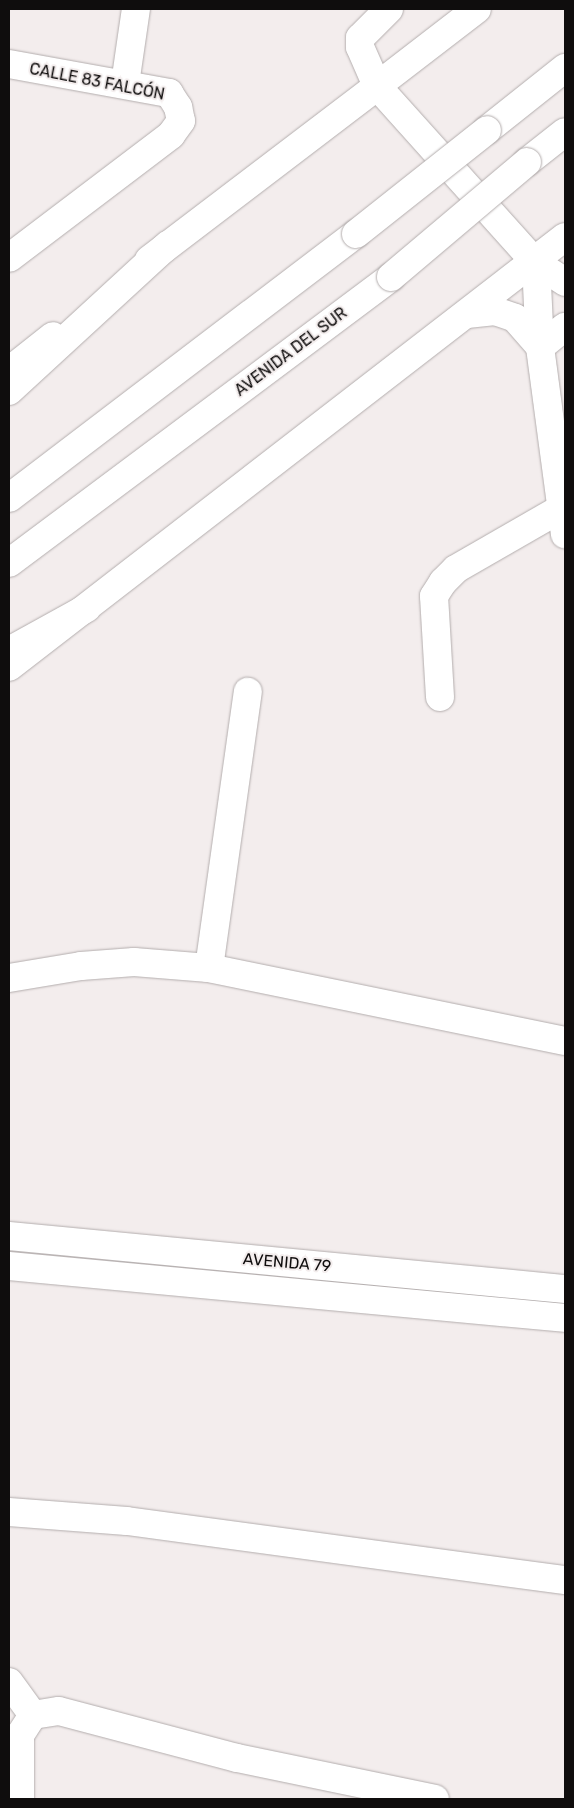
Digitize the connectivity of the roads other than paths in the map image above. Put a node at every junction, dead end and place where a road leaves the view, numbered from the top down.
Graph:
1 (136, 9) edge
2 (389, 9) edge
3 (477, 9) edge
4 (9, 64) edge
5 (565, 68) edge
6 (125, 84) junction
7 (377, 86) junction
8 (565, 132) edge
9 (565, 237) edge
10 (168, 245) junction
11 (9, 258) edge
12 (536, 263) junction
13 (565, 282) edge
14 (467, 314) junction
15 (565, 327) edge
16 (540, 347) junction
17 (9, 371) edge
18 (9, 391) edge
19 (9, 498) edge
20 (564, 521) edge
21 (9, 563) edge
22 (86, 608) junction
23 (9, 650) edge
24 (9, 666) edge
25 (248, 692) dead end
26 (440, 697) dead end
27 (209, 968) junction
28 (9, 978) edge
29 (565, 1041) edge
30 (9, 1236) edge
31 (9, 1266) edge
32 (565, 1289) edge
33 (565, 1318) edge
34 (9, 1512) edge
35 (565, 1580) edge
36 (9, 1682) edge
37 (33, 1715) junction
38 (20, 1799) edge
39 (435, 1799) edge

1 - 6 main road
2 - 7 main road
3 - 7 main road
4 - 6 main road, CALLE 83 FALCÓN
5 - 19 main road, bridge
6 - 11 main road, CALLE 83 FALCÓN
7 - 10 main road
7 - 12 main road
8 - 21 main road, AVENIDA DEL SUR, bridge
9 - 12 main road
10 - 17 main road
10 - 18 main road
12 - 13 main road
12 - 14 main road
12 - 16 main road
14 - 16 main road
14 - 22 main road
15 - 16 main road
16 - 20 main road
20 - 26 main road
22 - 23 main road
22 - 24 main road
25 - 27 main road
27 - 28 main road
27 - 29 main road
30 - 32 main road, AVENIDA 79
31 - 33 main road, AVENIDA 79
34 - 35 main road
36 - 37 main road
37 - 38 main road
37 - 39 main road

